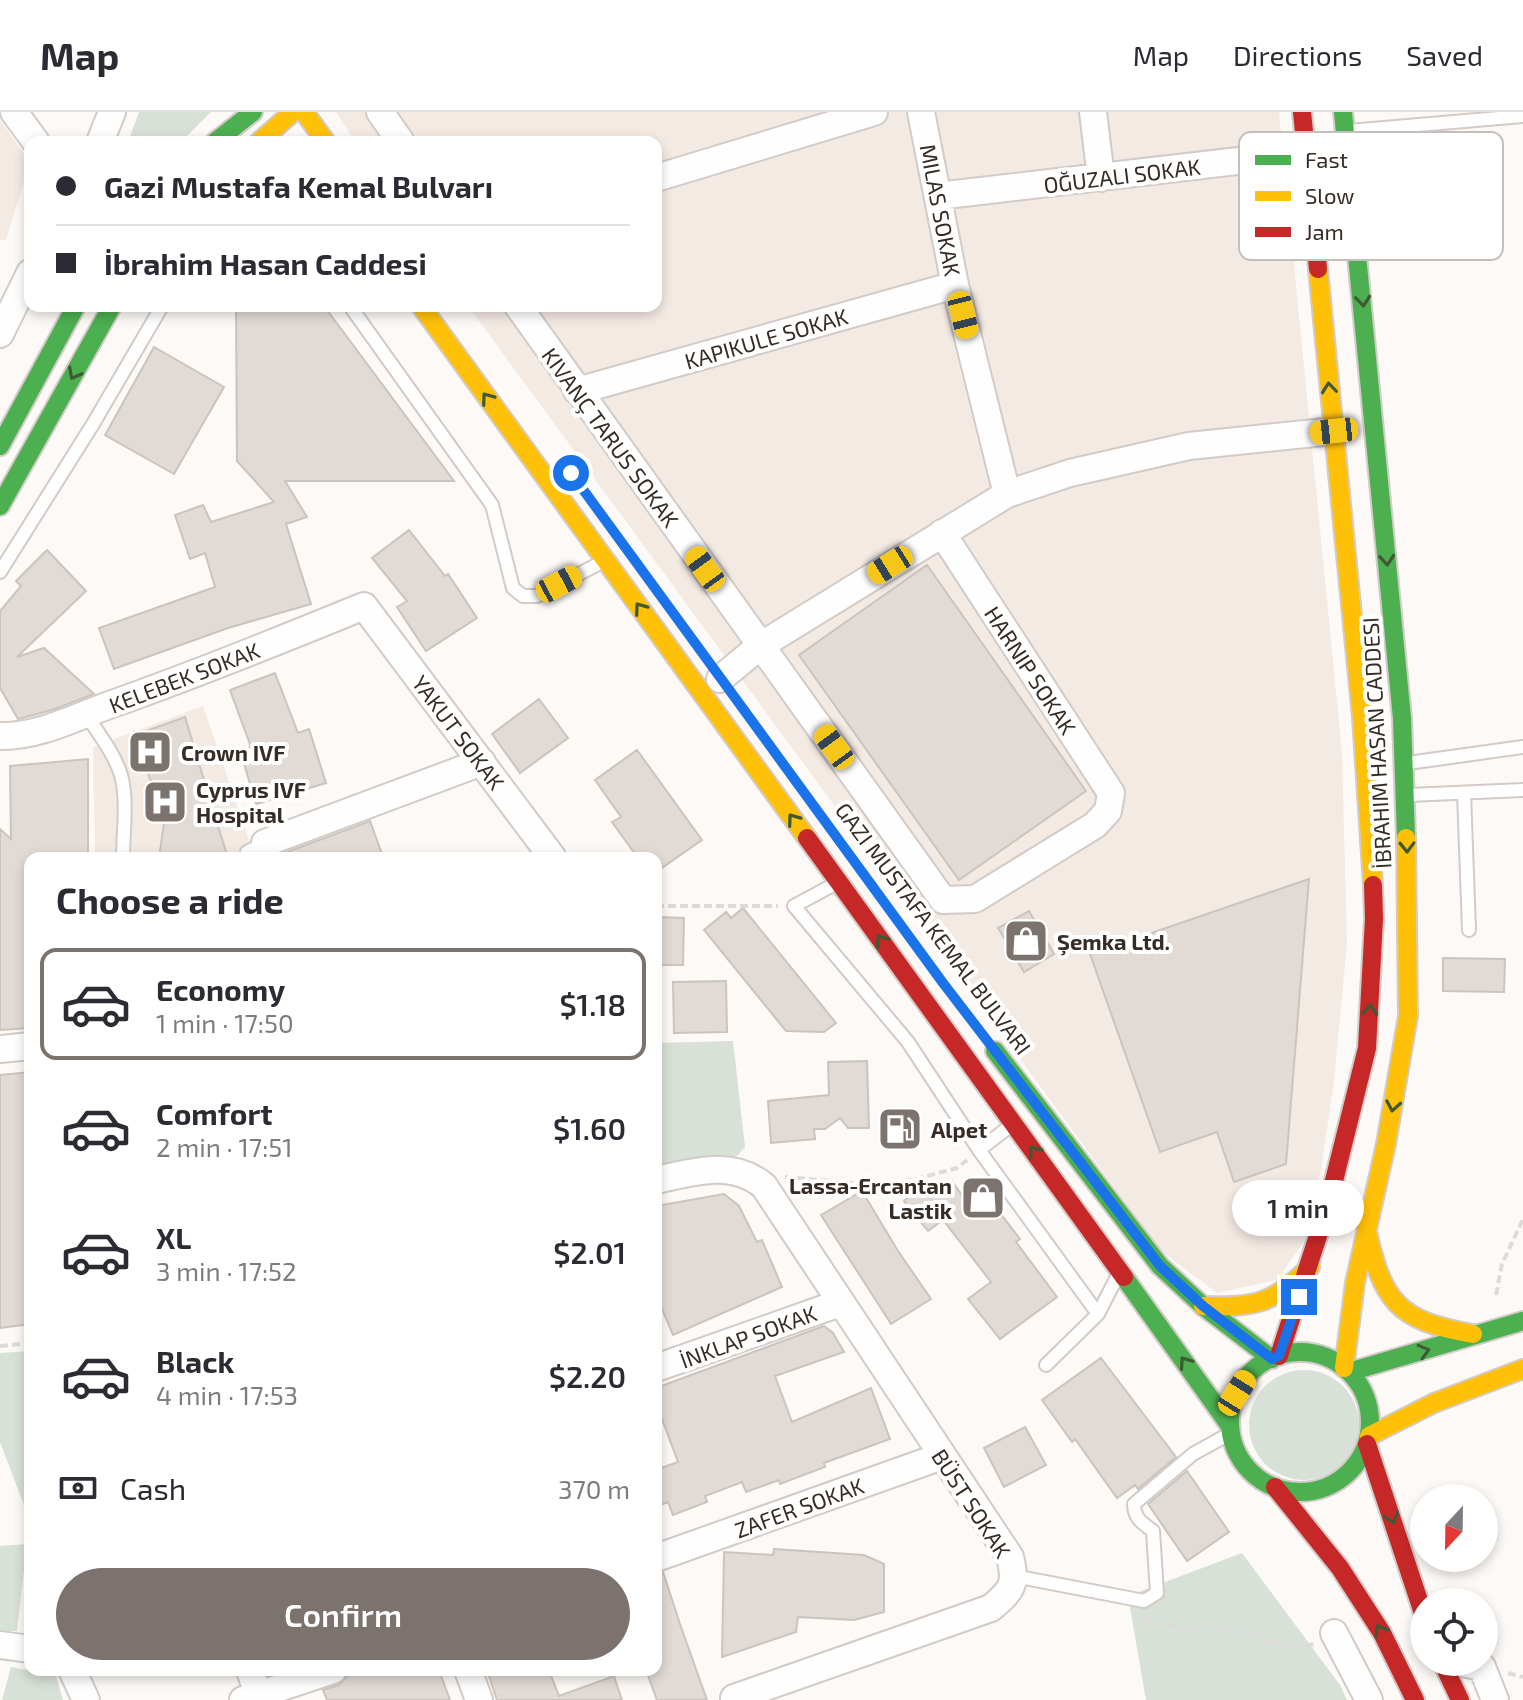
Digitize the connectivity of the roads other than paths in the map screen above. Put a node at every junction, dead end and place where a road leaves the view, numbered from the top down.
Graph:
1 (14, 112) edge
2 (112, 112) edge
3 (227, 112) edge
4 (253, 112) edge
5 (304, 112) edge
6 (380, 112) edge
7 (874, 112) edge
8 (921, 112) edge
9 (1093, 112) edge
10 (1302, 112) edge
11 (1343, 112) edge
12 (1523, 116) edge
13 (288, 118) edge
14 (1345, 131) joint
15 (1304, 132) edge
16 (32, 136) edge
17 (102, 136) edge
18 (209, 136) edge
19 (223, 136) edge
20 (266, 136) edge
21 (322, 136) edge
22 (397, 136) edge
23 (1239, 161) edge
24 (662, 176) edge
25 (1101, 178) junction
26 (938, 196) junction
27 (1317, 260) edge
28 (1358, 260) edge
29 (24, 285) edge
30 (955, 285) junction
31 (73, 312) edge
32 (109, 312) edge
33 (158, 312) edge
34 (354, 312) edge
35 (425, 312) edge
36 (522, 312) edge
37 (0, 334) edge
38 (577, 391) junction
39 (1334, 431) junction
40 (0, 446) edge
41 (1007, 494) junction
42 (0, 506) edge
43 (942, 533) junction
44 (605, 560) junction
45 (0, 572) edge
46 (364, 606) joint
47 (760, 646) junction
48 (720, 678) dead end
49 (86, 714) junction
50 (0, 736) edge
51 (1523, 747) edge
52 (482, 762) junction
53 (1404, 763) junction
54 (1523, 790) edge
55 (1464, 793) junction
56 (1406, 795) junction
57 (256, 851) edge
58 (123, 852) edge
59 (549, 852) edge
60 (839, 882) junction
61 (1469, 930) dead end
62 (925, 1032) junction
63 (981, 1033) dead end
64 (24, 1047) edge
65 (0, 1049) edge
66 (1039, 1109) junction
67 (1014, 1123) junction
68 (979, 1150) junction
69 (662, 1179) edge
70 (1366, 1227) junction
71 (1310, 1267) junction
72 (1120, 1271) junction
73 (840, 1303) junction
74 (1203, 1306) junction
75 (1098, 1314) junction
76 (1523, 1321) edge
77 (1484, 1333) junction
78 (1276, 1357) junction
79 (1046, 1365) dead end
80 (662, 1366) edge
81 (1523, 1369) edge
82 (1346, 1370) junction
83 (1231, 1429) junction
84 (1368, 1440) junction
85 (942, 1456) junction
86 (1275, 1487) junction
87 (662, 1556) edge
88 (1014, 1576) junction
89 (1415, 1588) edge
90 (1334, 1633) dead end
91 (0, 1645) edge
92 (24, 1648) edge
93 (75, 1676) edge
94 (305, 1676) edge
95 (470, 1676) edge
96 (1449, 1676) edge
97 (1486, 1676) edge
98 (250, 1688) edge
99 (739, 1698) edge
100 (86, 1700) edge
101 (479, 1700) edge
102 (1369, 1700) edge
103 (1415, 1700) edge
104 (1460, 1700) edge
105 (1495, 1700) edge

1 - 16 street
2 - 17 street
3 - 18 main road
4 - 19 main road
5 - 21 main road
6 - 22 street
7 - 24 street
8 - 26 street, MILAS SOKAK
9 - 25 street
10 - 15 main road, İBRAHIM HASAN CADDESI
11 - 14 main road, İBRAHIM HASAN CADDESI
12 - 14 lane
13 - 20 main road
23 - 25 street, OĞUZALI SOKAK
25 - 26 street, OĞUZALI SOKAK
26 - 30 street, MILAS SOKAK
39 -> 27 main road, İBRAHIM HASAN CADDESI
28 -> 53 main road, İBRAHIM HASAN CADDESI
29 - 37 street
30 - 38 street
30 - 41 street, MILAS SOKAK
31 - 40 main road
32 -> 42 main road
33 - 45 lane
34 - 44 lane
44 -> 35 main road
36 - 38 street
38 - 47 street
39 - 41 street
71 -> 39 main road, İBRAHIM HASAN CADDESI
41 - 43 street
43 - 47 street
43 - 47 street
60 -> 44 main road
46 - 49 street, KELEBEK SOKAK
46 - 52 street, YAKUT SOKAK
47 - 48 street
49 - 50 street, KELEBEK SOKAK
49 - 58 lane
51 - 53 lane
52 - 57 street
52 - 59 street, YAKUT SOKAK
53 - 56 main road, İBRAHIM HASAN CADDESI
54 - 55 lane
55 - 56 lane
55 - 61 lane
56 -> 70 main road, İBRAHIM HASAN CADDESI
62 -> 60 main road
60 - 62 lane
62 - 67 main road
62 - 68 lane
63 - 66 main road
64 - 65 street
66 - 67 lane
66 - 74 main road
67 - 68 lane
72 -> 67 main road
68 - 75 lane
69 - 73 street, BÜST SOKAK
70 - 77 main road
70 - 82 main road, İBRAHIM HASAN CADDESI
71 - 74 main road
71 - 78 main road, İBRAHIM HASAN CADDESI
72 - 75 lane
83 -> 72 main road
73 - 80 street, İNKLAP SOKAK
73 - 85 street, BÜST SOKAK
74 - 78 main road
75 - 79 lane
76 - 77 main road
82 -> 77 main road
78 - 82 main road
78 - 83 main road
81 - 84 main road
82 - 84 main road
83 - 86 main road
83 - 88 lane
84 - 86 main road
84 -> 89 main road
85 - 87 street, ZAFER SOKAK
85 - 88 street, BÜST SOKAK
103 -> 86 main road
88 - 99 street, BÜST SOKAK
90 - 102 street
91 - 92 street
93 - 100 street
94 - 98 street
95 - 101 street
96 - 104 main road
97 - 105 street

